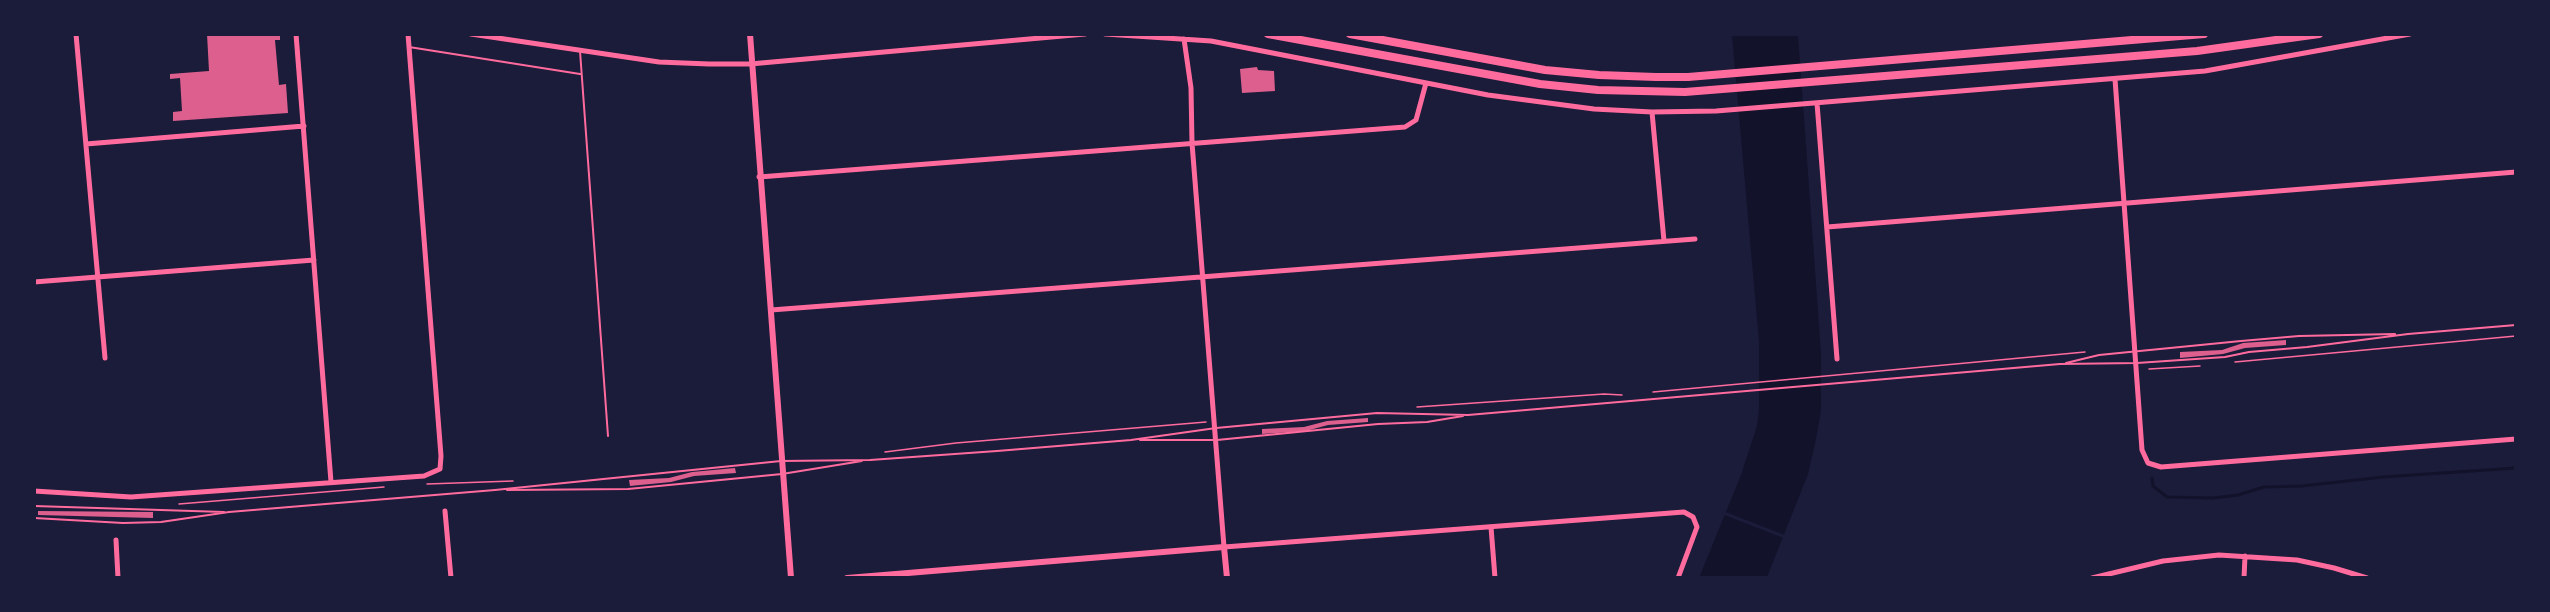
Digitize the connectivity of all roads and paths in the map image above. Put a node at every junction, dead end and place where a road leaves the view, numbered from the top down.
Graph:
1 (76, 34) edge
2 (296, 34) edge
3 (408, 34) edge
4 (471, 34) edge
5 (750, 34) edge
6 (1085, 34) edge
7 (1106, 34) edge
8 (1268, 34) edge
9 (1350, 34) edge
10 (2204, 34) edge
11 (2319, 34) edge
12 (2410, 34) edge
13 (1184, 39) junction
14 (409, 47) junction
15 (580, 51) junction
16 (750, 64) junction
17 (580, 74) junction
18 (2115, 79) junction
19 (1426, 83) junction
20 (1817, 103) junction
21 (1652, 112) junction
22 (304, 126) junction
23 (1192, 143) junction
24 (86, 144) junction
25 (2516, 172) edge
26 (759, 177) junction
27 (2124, 202) junction
28 (1827, 227) junction
29 (1695, 239) dead end
30 (1664, 241) junction
31 (314, 260) junction
32 (1203, 276) junction
33 (98, 277) junction
34 (34, 282) edge
35 (771, 310) junction
36 (2516, 325) edge
37 (2408, 334) junction
38 (2516, 336) edge
39 (2087, 351) dead end
40 (2136, 352) junction
41 (105, 358) dead end
42 (1837, 359) dead end
43 (2137, 363) junction
44 (2228, 363) dead end
45 (2060, 364) junction
46 (2206, 365) dead end
47 (2150, 371) dead end
48 (1646, 393) dead end
49 (1622, 395) dead end
50 (1410, 407) dead end
51 (1468, 415) junction
52 (1209, 422) dead end
53 (1216, 428) junction
54 (608, 436) dead end
55 (2516, 439) edge
56 (1131, 440) junction
57 (1217, 440) junction
58 (880, 453) dead end
59 (870, 460) junction
60 (781, 461) junction
61 (782, 474) junction
62 (331, 482) junction
63 (495, 490) junction
64 (34, 491) edge
65 (34, 506) edge
66 (445, 511) dead end
67 (229, 512) junction
68 (34, 518) edge
69 (1491, 527) junction
70 (116, 540) dead end
71 (1224, 547) junction
72 (2245, 556) junction
73 (938, 570) junction
74 (118, 578) edge
75 (451, 578) edge
76 (791, 578) edge
77 (847, 578) edge
78 (939, 578) edge
79 (1227, 578) edge
80 (1495, 578) edge
81 (1678, 578) edge
82 (2092, 578) edge
83 (2244, 578) edge
84 (2367, 578) edge

1 - 24 street
2 - 22 street
3 - 14 street
4 - 15 street
5 - 16 street
6 - 16 street
7 - 13 street
8 - 11 main road
9 - 10 main road
12 - 18 street
13 - 19 street
13 - 23 street
14 - 17 lane
14 - 62 street
15 - 16 street
15 - 17 lane
16 - 26 street
17 - 54 lane
18 - 20 street
18 - 27 street
19 - 21 street
19 - 23 street
20 - 21 street
20 - 28 street
21 - 30 street
22 - 24 street
22 - 31 street
23 - 26 street
23 - 32 street
24 - 33 street
25 - 27 street
26 - 35 street
27 - 28 street
27 - 40 street
28 - 42 street
29 - 30 street
30 - 32 street
31 - 33 street
31 - 62 street
32 - 35 street
32 - 53 street
33 - 34 street
33 - 41 street
35 - 60 street
36 - 37 lane
37 - 40 lane
37 - 43 lane
38 - 44 path
39 - 48 path
40 - 43 street
40 - 45 lane
43 - 45 lane
43 - 55 street
45 - 51 lane
46 - 47 path
49 - 50 path
51 - 53 lane
51 - 57 lane
52 - 58 path
53 - 56 lane
53 - 57 street
56 - 57 lane
56 - 59 lane
57 - 71 street
59 - 60 lane
59 - 61 lane
60 - 61 street
60 - 63 lane
61 - 63 lane
61 - 76 street
62 - 64 street
63 - 67 lane
65 - 67 lane
66 - 75 street
67 - 68 lane
69 - 71 street
69 - 80 street
69 - 81 street
70 - 74 street
71 - 73 street
71 - 79 street
72 - 82 street
72 - 83 street
72 - 84 street
73 - 77 street
73 - 78 street

